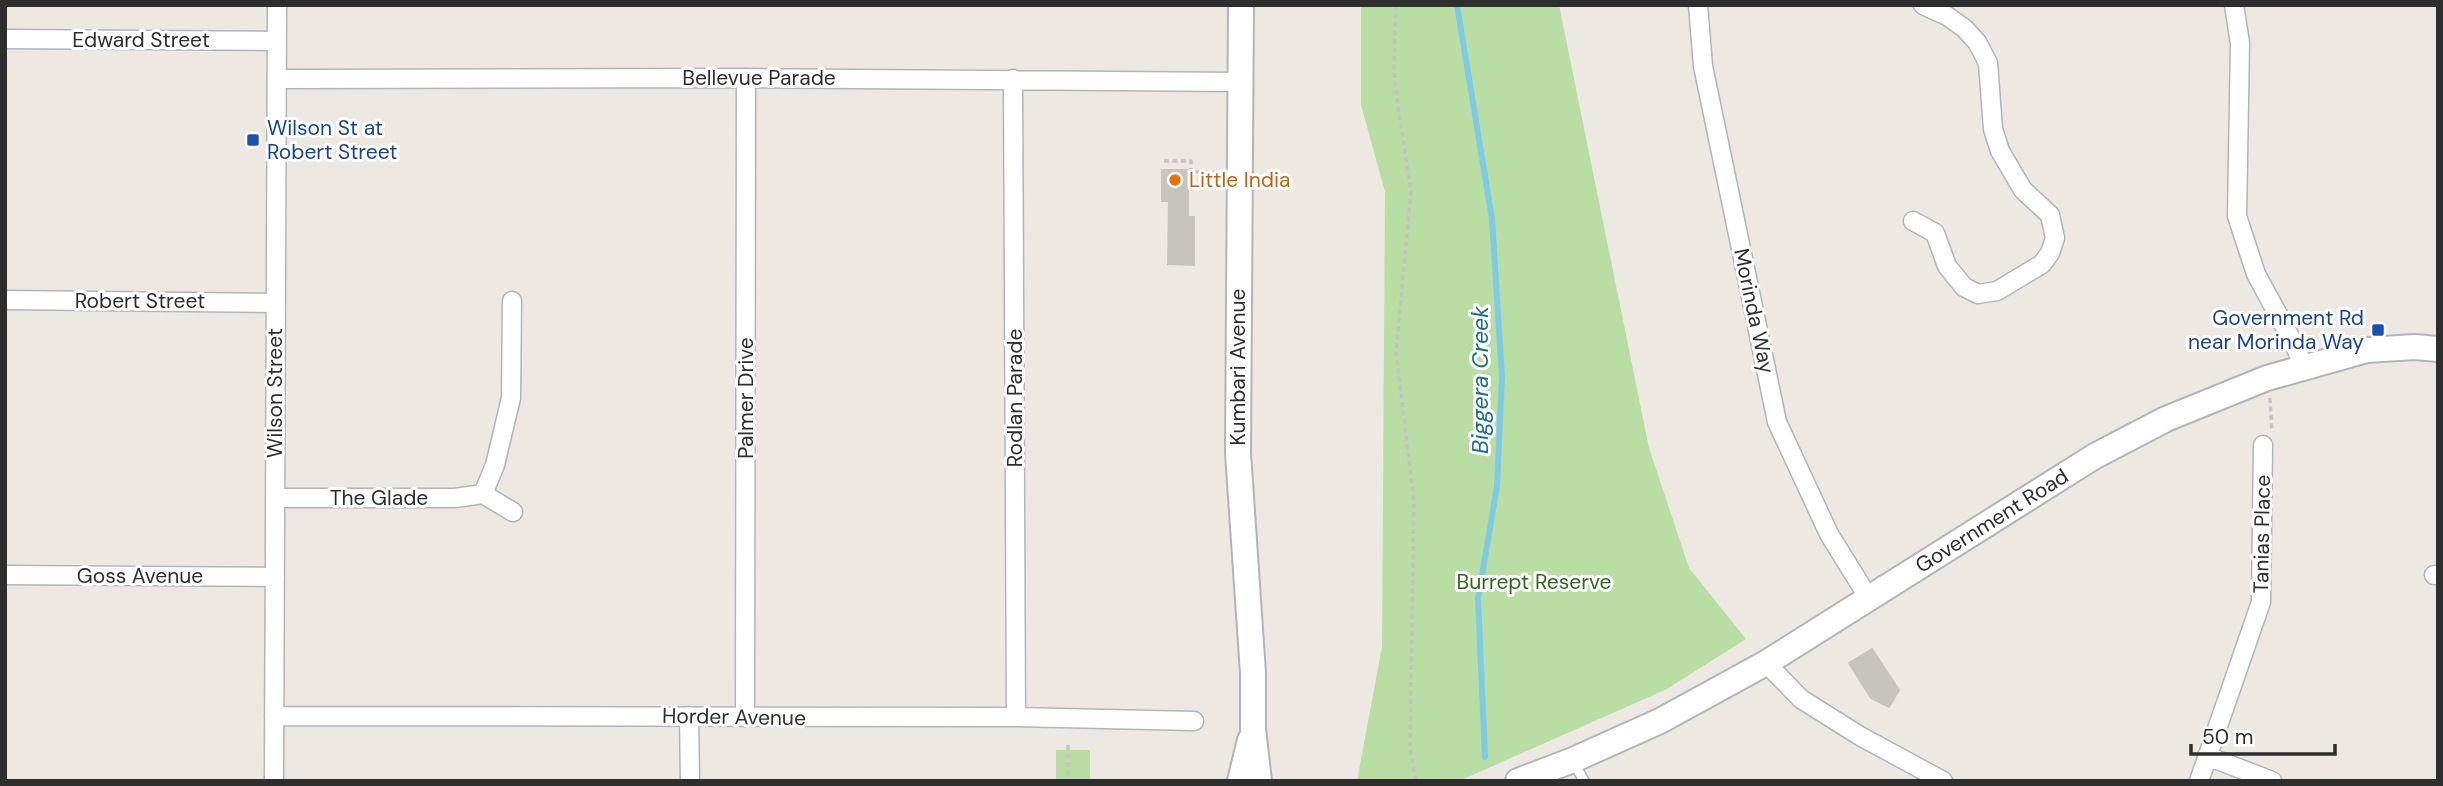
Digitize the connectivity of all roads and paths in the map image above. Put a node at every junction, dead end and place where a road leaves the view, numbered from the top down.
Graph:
1 (277, 5) edge
2 (1241, 5) edge
3 (1396, 5) edge
4 (1698, 5) edge
5 (1923, 5) edge
6 (2234, 5) edge
7 (5, 39) edge
8 (277, 41) junction
9 (746, 78) junction
10 (277, 79) junction
11 (1013, 79) junction
12 (1240, 82) junction
13 (1164, 161) dead end
14 (1215, 172) dead end
15 (1913, 221) dead end
16 (5, 300) edge
17 (512, 300) dead end
18 (275, 303) junction
19 (2438, 349) edge
20 (2304, 368) junction
21 (2267, 377) junction
22 (2263, 445) joint
23 (483, 494) junction
24 (275, 498) junction
25 (513, 512) dead end
26 (5, 575) edge
27 (275, 577) junction
28 (1868, 597) junction
29 (1766, 663) junction
30 (274, 716) junction
31 (689, 716) junction
32 (746, 717) junction
33 (1016, 717) junction
34 (1194, 722) dead end
35 (1068, 745) dead end
36 (2207, 756) junction
37 (1578, 770) edge
38 (1255, 780) edge
39 (274, 781) edge
40 (690, 781) edge
41 (1068, 781) edge
42 (1416, 781) edge
43 (1518, 781) edge
44 (1538, 781) edge
45 (1943, 781) edge
46 (2199, 781) edge
47 (2272, 781) edge

1 - 8 street, Wilson Street
2 - 12 street, Kumbari Avenue
3 - 42 path
4 - 28 street, Morinda Way
5 - 15 street
6 - 20 street
7 - 8 street, Edward Street
8 - 10 street, Wilson Street
9 - 10 street, Bellevue Parade
9 - 11 street, Bellevue Parade
9 - 32 street, Palmer Drive
10 - 18 street, Wilson Street
11 - 12 street, Bellevue Parade
11 - 33 street, Rodlan Parade
12 - 38 street, Kumbari Avenue
13 - 14 path
16 - 18 street, Robert Street
17 - 23 street
18 - 24 street, Wilson Street
19 - 20 street, Government Road
20 - 21 street, Government Road
21 - 22 path
21 - 28 street, Government Road
22 - 36 street, Tanias Place
23 - 24 street, The Glade
23 - 25 street
24 - 27 street, Wilson Street
26 - 27 street, Goss Avenue
27 - 30 street, Wilson Street
28 - 29 street, Government Road
29 - 37 street, Government Road
29 - 45 street
30 - 31 street, Horder Avenue
30 - 39 street, Wilson Street
31 - 32 street, Horder Avenue
31 - 40 street
32 - 33 street, Horder Avenue
33 - 34 street, Horder Avenue
35 - 41 path
36 - 46 street, Tanias Place
36 - 47 street
37 - 43 street, Government Road
37 - 44 street, Government Road

